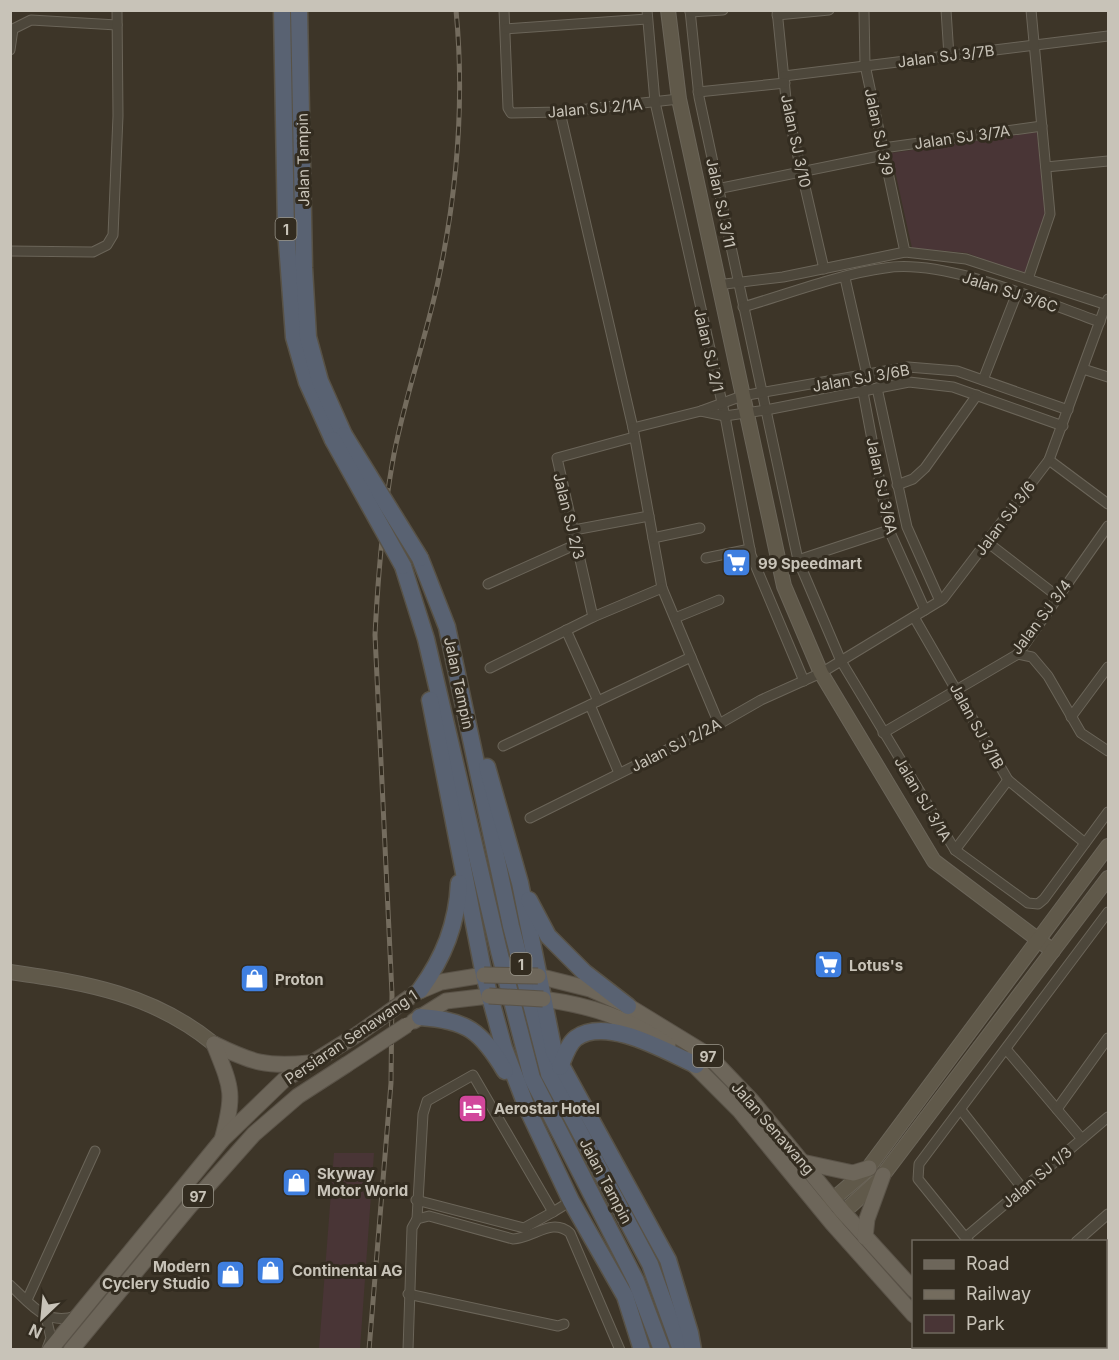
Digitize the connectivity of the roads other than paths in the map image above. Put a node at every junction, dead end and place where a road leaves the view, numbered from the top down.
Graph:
1 (117, 10) edge
2 (282, 10) edge
3 (299, 10) edge
4 (504, 10) edge
5 (668, 10) edge
6 (723, 10) edge
7 (829, 10) edge
8 (864, 10) edge
9 (946, 10) edge
10 (1031, 10) edge
11 (690, 11) edge
12 (777, 13) edge
13 (647, 15) edge
14 (117, 25) junction
15 (506, 29) junction
16 (1108, 36) edge
17 (1034, 45) junction
18 (10, 50) edge
19 (949, 56) junction
20 (865, 65) junction
21 (784, 80) junction
22 (698, 92) junction
23 (679, 99) junction
24 (655, 102) junction
25 (560, 112) junction
26 (1042, 126) junction
27 (884, 151) junction
28 (1108, 161) edge
29 (1046, 167) junction
30 (802, 171) junction
31 (717, 189) junction
32 (10, 250) edge
33 (906, 252) junction
34 (824, 269) junction
35 (845, 278) junction
36 (1028, 279) junction
37 (739, 282) junction
38 (717, 285) junction
39 (1017, 292) junction
40 (1108, 302) edge
41 (743, 307) junction
42 (1100, 322) junction
43 (1083, 369) junction
44 (867, 375) junction
45 (1108, 377) edge
46 (982, 380) junction
47 (877, 388) junction
48 (863, 392) junction
49 (762, 393) junction
50 (977, 395) junction
51 (742, 396) junction
52 (721, 402) junction
53 (766, 410) junction
54 (1068, 410) junction
55 (701, 411) junction
56 (745, 413) junction
57 (724, 416) junction
58 (1063, 426) junction
59 (633, 433) junction
60 (339, 438) junction
61 (1049, 460) junction
62 (897, 485) junction
63 (1108, 504) edge
64 (649, 516) junction
65 (1108, 526) edge
66 (700, 528) dead end
67 (574, 530) junction
68 (889, 530) junction
69 (653, 538) junction
70 (987, 542) junction
71 (577, 544) junction
72 (750, 549) junction
73 (706, 558) dead end
74 (798, 560) junction
75 (406, 573) junction
76 (488, 584) dead end
77 (662, 588) junction
78 (1057, 596) junction
79 (719, 600) dead end
80 (940, 601) junction
81 (925, 610) junction
82 (593, 617) junction
83 (914, 617) junction
84 (675, 618) junction
85 (447, 627) junction
86 (566, 630) junction
87 (1017, 654) junction
88 (691, 657) junction
89 (841, 661) junction
90 (1108, 666) edge
91 (490, 668) dead end
92 (821, 673) junction
93 (804, 681) junction
94 (958, 691) junction
95 (594, 703) junction
96 (1071, 717) junction
97 (719, 724) junction
98 (883, 732) junction
99 (503, 746) dead end
100 (1107, 748) edge
101 (619, 773) junction
102 (1008, 780) junction
103 (1108, 812) edge
104 (530, 818) dead end
105 (1085, 843) junction
106 (1108, 846) edge
107 (955, 850) junction
108 (460, 855) junction
109 (1108, 878) edge
110 (520, 883) junction
111 (1108, 912) edge
112 (1039, 940) junction
113 (1053, 951) junction
114 (10, 972) edge
115 (484, 975) junction
116 (538, 976) junction
117 (415, 993) junction
118 (489, 996) junction
119 (543, 999) junction
120 (628, 1006) junction
121 (413, 1021) junction
122 (1108, 1038) edge
123 (214, 1044) junction
124 (1006, 1049) junction
125 (313, 1062) junction
126 (696, 1065) junction
127 (560, 1067) junction
128 (527, 1108) junction
129 (1057, 1109) junction
130 (961, 1110) junction
131 (1108, 1117) edge
132 (1082, 1139) junction
133 (222, 1140) junction
134 (95, 1151) dead end
135 (802, 1162) junction
136 (868, 1168) junction
137 (883, 1175) junction
138 (1023, 1188) junction
139 (416, 1200) junction
140 (571, 1201) junction
141 (827, 1204) junction
142 (553, 1212) junction
143 (1108, 1214) edge
144 (838, 1217) junction
145 (417, 1219) junction
146 (865, 1237) junction
147 (968, 1239) edge
148 (1078, 1240) edge
149 (10, 1285) edge
150 (912, 1288) edge
151 (408, 1294) junction
152 (27, 1300) junction
153 (912, 1312) edge
154 (78, 1315) junction
155 (46, 1317) junction
156 (564, 1324) dead end
157 (48, 1350) edge
158 (71, 1350) edge
159 (408, 1350) edge
160 (620, 1350) edge
161 (642, 1350) edge
162 (662, 1350) edge
163 (681, 1350) edge
164 (693, 1350) edge

1 - 14 street
2 - 60 highway, Jalan Tampin / 1
3 - 60 highway, Jalan Tampin / 1
4 - 15 street
5 - 23 street
6 - 11 street
7 - 12 street
8 - 20 street, Jalan SJ 3/9
9 - 19 street
10 - 17 street
11 - 22 street, Jalan SJ 3/11
12 - 21 street, Jalan SJ 3/10
13 - 15 street
13 - 24 street, Jalan SJ 2/1
14 - 18 street
14 - 32 street
15 - 25 street, Jalan SJ 2/1A
16 - 17 street, Jalan SJ 3/7B
17 - 19 street, Jalan SJ 3/7B
17 - 26 street
19 - 20 street, Jalan SJ 3/7B
20 - 21 street, Jalan SJ 3/7B
20 - 27 street, Jalan SJ 3/9
21 - 22 street, Jalan SJ 3/7B
21 - 30 street, Jalan SJ 3/10
22 - 31 street, Jalan SJ 3/11
23 - 24 street, Jalan SJ 2/1A
23 - 38 street
24 - 25 street, Jalan SJ 2/1A
24 - 52 street, Jalan SJ 2/1
25 - 59 street
26 - 27 street, Jalan SJ 3/7A
26 - 29 street
27 - 30 street, Jalan SJ 3/7A
27 - 33 street, Jalan SJ 3/9
28 - 29 street
29 - 36 street
30 - 31 street, Jalan SJ 3/7A
30 - 34 street, Jalan SJ 3/10
31 - 37 street, Jalan SJ 3/11
33 - 34 street
33 - 36 street
34 - 37 street
35 - 39 street, Jalan SJ 3/6C
35 - 41 street, Jalan SJ 3/6C
35 - 44 street
36 - 40 street
37 - 38 street
37 - 41 street, Jalan SJ 3/11
38 - 51 street
39 - 42 street, Jalan SJ 3/6C
39 - 46 street
40 - 42 street, Jalan SJ 3/6
41 - 49 street, Jalan SJ 3/11
42 - 43 street, Jalan SJ 3/6
43 - 45 street
43 - 54 street, Jalan SJ 3/6
44 - 46 street, Jalan SJ 3/6B
44 - 49 street, Jalan SJ 3/6B
46 - 54 street, Jalan SJ 3/6B
47 - 48 street
47 - 50 street
47 - 62 street
48 - 53 street
48 - 68 street, Jalan SJ 3/6A
49 - 51 street, Jalan SJ 3/6B
49 - 53 street, Jalan SJ 3/11
50 - 58 street
50 - 62 street
51 - 52 street, Jalan SJ 3/6B
51 - 56 street
52 - 55 street, Jalan SJ 3/6B
52 - 57 street, Jalan SJ 2/1
53 - 56 street
53 - 74 street, Jalan SJ 3/11
54 - 58 street, Jalan SJ 3/6
55 - 57 street
55 - 59 street, Jalan SJ 3/6B
56 - 57 street
56 - 92 street
57 - 72 street, Jalan SJ 2/1
58 - 61 street, Jalan SJ 3/6
59 - 64 street
59 - 67 street, Jalan SJ 2/3
60 - 75 highway, Jalan Tampin / 1, bridge
60 - 85 highway, Jalan Tampin / 1, bridge
61 - 63 street
61 - 70 street, Jalan SJ 3/6
62 - 80 street
64 - 67 street
64 - 69 street
65 - 78 street, Jalan SJ 3/4
66 - 69 street
67 - 71 street, Jalan SJ 2/3
68 - 74 street
68 - 81 street, Jalan SJ 3/6A
69 - 77 street
70 - 78 street
70 - 80 street, Jalan SJ 3/6
71 - 76 street
71 - 82 street, Jalan SJ 2/3
72 - 73 street
72 - 93 street, Jalan SJ 2/1
74 - 89 street, Jalan SJ 3/1A
75 - 108 highway
75 - 162 highway, Jalan Tampin / 1
77 - 82 street
77 - 84 street
78 - 87 street, Jalan SJ 3/4
79 - 84 street
80 - 81 street, Jalan SJ 3/6
81 - 83 street, Jalan SJ 3/6
82 - 86 street
83 - 89 street, Jalan SJ 3/6
83 - 94 street, Jalan SJ 3/1B
84 - 88 street
85 - 110 highway
85 - 163 highway, Jalan Tampin / 1
86 - 91 street
86 - 95 street
87 - 94 street, Jalan SJ 3/4
87 - 96 street
88 - 95 street
88 - 97 street
89 - 92 street, Jalan SJ 3/6
89 - 98 street, Jalan SJ 3/1A
90 - 96 street
92 - 93 street, Jalan SJ 2/2A
92 - 112 street
93 - 97 street, Jalan SJ 2/2A
94 - 98 street, Jalan SJ 3/4
94 - 102 street, Jalan SJ 3/1B
95 - 99 street
95 - 101 street
96 - 100 street
97 - 101 street, Jalan SJ 2/2A
98 - 107 street, Jalan SJ 3/1A
101 - 104 street, Jalan SJ 2/2A
102 - 105 street, Jalan SJ 3/1B
102 - 107 street
103 - 105 street
105 - 107 street, Jalan SJ 3/1A
106 - 112 street
108 - 115 highway
108 - 117 highway
109 - 113 street
110 - 116 highway
110 - 120 highway
111 - 124 street
112 - 113 street
112 - 136 street
113 - 137 street
114 - 123 street
115 - 116 main road, 97, bridge
115 - 117 main road, Persiaran Senawang 1 / 97
115 - 118 highway
116 - 119 highway
116 - 120 main road, Jalan Senawang / 97
117 - 125 main road, Persiaran Senawang 1 / 97, bridge
118 - 119 main road, 97, bridge
118 - 121 main road, Persiaran Senawang 1 / 97
118 - 128 highway
119 - 126 main road, Jalan Senawang / 97
119 - 127 highway
120 - 135 main road, Jalan Senawang / 97
121 - 128 highway
121 - 158 main road, Persiaran Senawang 1 / 97, bridge
122 - 129 street
123 - 125 main road
123 - 133 main road
124 - 129 street
124 - 130 street
125 - 133 main road, Persiaran Senawang 1 / 97
126 - 127 highway
126 - 141 main road, Jalan Senawang / 97
127 - 164 highway
128 - 140 highway
129 - 132 street
130 - 138 street
130 - 147 street
131 - 132 street, Jalan SJ 1/3
132 - 138 street, Jalan SJ 1/3
133 - 154 main road, Persiaran Senawang 1 / 97
134 - 152 street
135 - 136 main road
135 - 141 main road, Jalan Senawang / 97
136 - 141 street
137 - 144 street
137 - 146 main road
138 - 147 street, Jalan SJ 1/3
139 - 142 street
139 - 142 street
139 - 145 street
140 - 142 street
140 - 161 highway
141 - 144 main road, Jalan Senawang / 97
143 - 148 street
144 - 146 main road, Jalan Senawang / 97
144 - 153 main road, Jalan Senawang / 97
145 - 151 street
145 - 160 street
146 - 150 main road, Jalan Senawang / 97
149 - 152 street
151 - 156 street
151 - 159 street
152 - 155 street
154 - 155 street
154 - 157 main road, Persiaran Senawang 1 / 97
155 - 157 street

